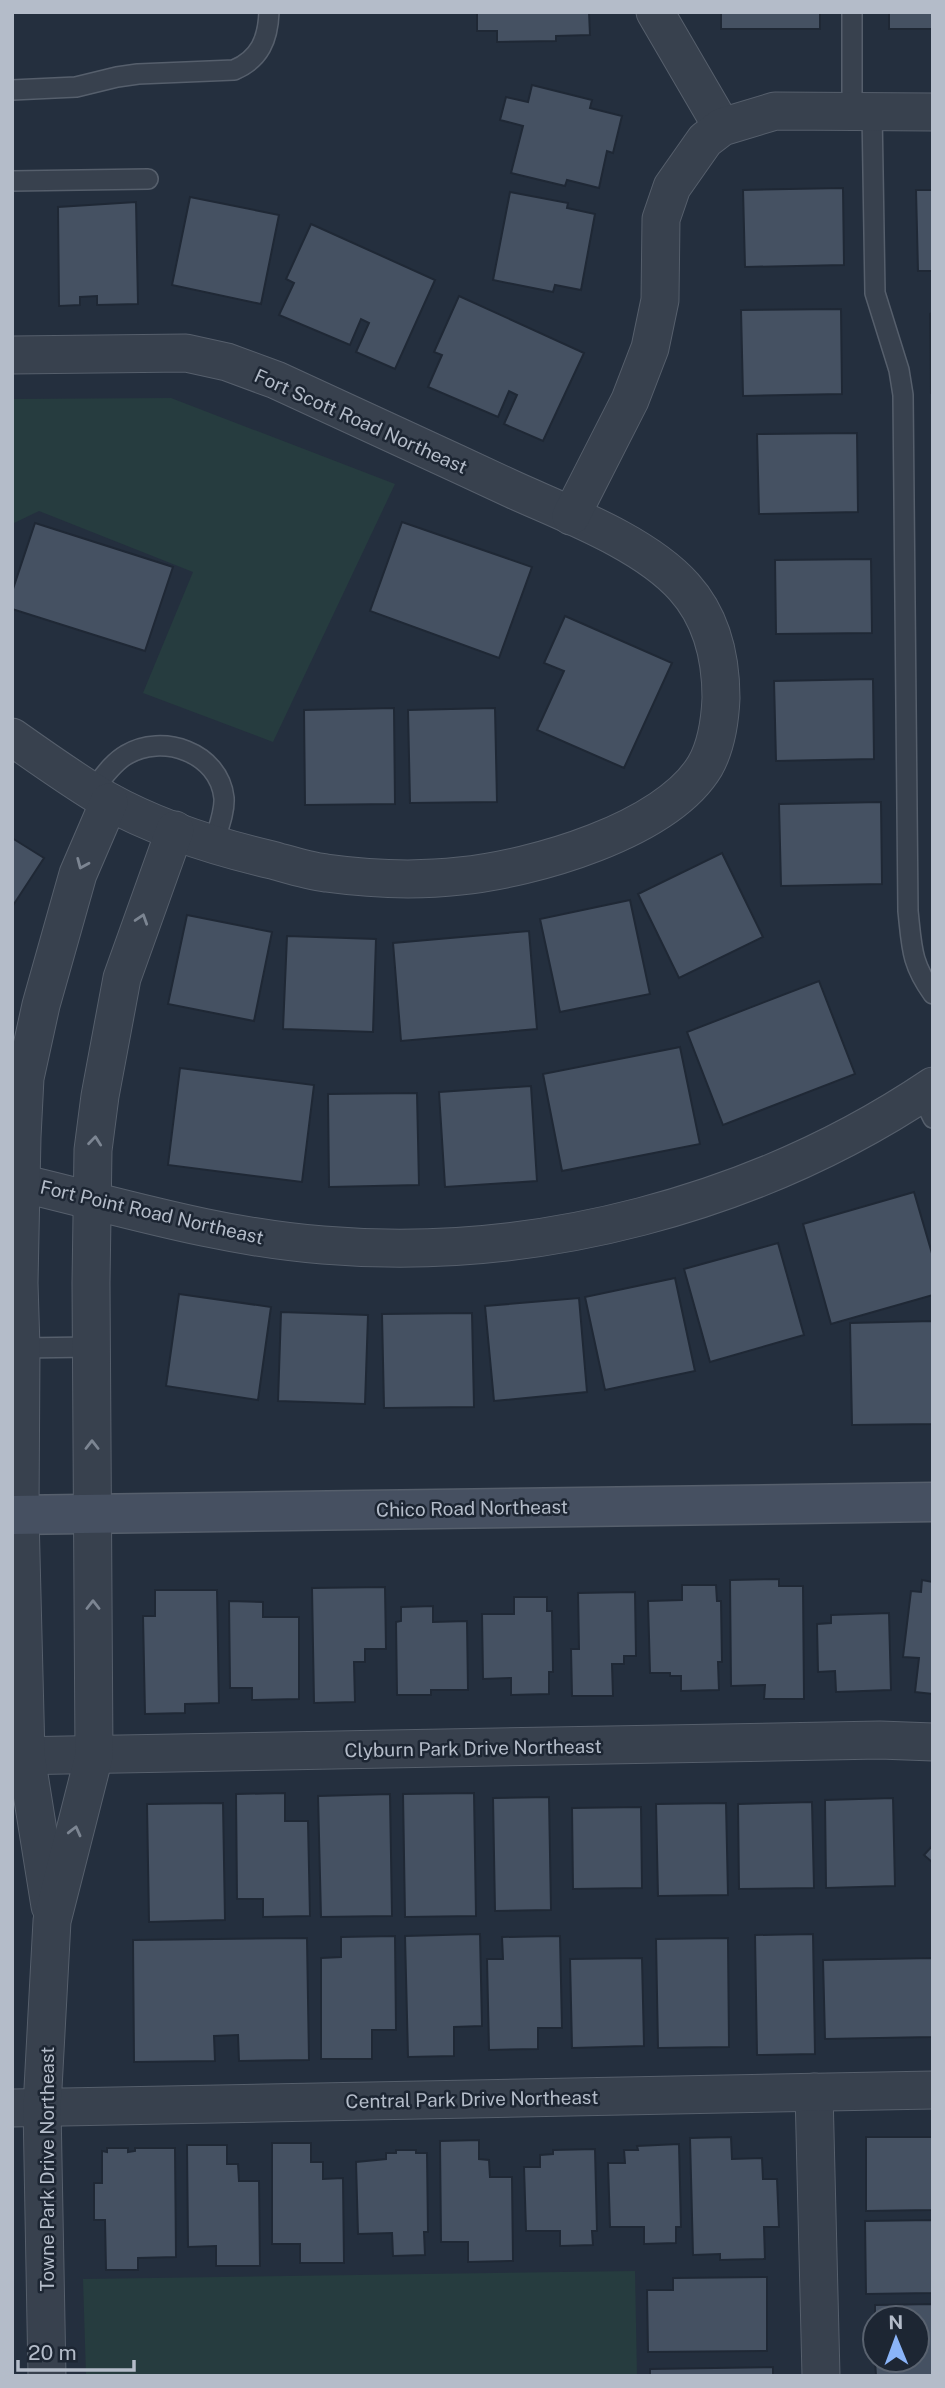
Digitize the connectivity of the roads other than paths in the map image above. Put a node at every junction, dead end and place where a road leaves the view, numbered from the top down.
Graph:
1 (269, 12) edge
2 (655, 12) edge
3 (852, 12) edge
4 (12, 90) edge
5 (862, 111) junction
6 (933, 112) edge
7 (722, 127) junction
8 (148, 179) dead end
9 (12, 181) edge
10 (12, 355) edge
11 (571, 516) junction
12 (12, 737) edge
13 (101, 796) junction
14 (175, 830) junction
15 (213, 846) junction
16 (933, 994) edge
17 (929, 1099) edge
18 (16, 1182) edge
19 (92, 1202) junction
20 (92, 1347) junction
21 (21, 1348) junction
22 (933, 1502) edge
23 (93, 1513) junction
24 (16, 1515) edge
25 (933, 1742) edge
26 (19, 1756) edge
27 (94, 1756) junction
28 (52, 1921) junction
29 (933, 2090) edge
30 (814, 2092) junction
31 (27, 2107) edge
32 (47, 2376) edge
33 (821, 2376) edge

1 - 4 lane
2 - 7 street
3 - 5 lane
5 - 6 street
5 - 7 street
5 - 16 lane
7 - 11 street
8 - 9 lane
10 - 11 street, Fort Scott Road Northeast
11 - 15 street, Fort Scott Road Northeast
12 - 13 street, Fort Scott Road Northeast
13 - 14 street, Fort Scott Road Northeast
13 - 15 lane
13 -> 18 street, Towne Park Drive Northeast
14 - 15 street, Fort Scott Road Northeast
19 -> 14 street, Towne Park Drive Northeast
17 - 19 street, Fort Point Road Northeast
18 - 19 street, Fort Point Road Northeast
18 - 21 street, Towne Park Drive Northeast
19 - 20 street, Towne Park Drive Northeast
20 - 21 lane
23 -> 20 street, Towne Park Drive Northeast
21 - 24 street, Towne Park Drive Northeast
22 - 23 street, Chico Road Northeast
23 - 24 street, Chico Road Northeast
27 -> 23 street, Towne Park Drive Northeast
24 - 26 street, Towne Park Drive Northeast
25 - 27 street, Clyburn Park Drive Northeast
26 - 27 street, Clyburn Park Drive Northeast
26 - 28 street, Towne Park Drive Northeast
28 -> 27 street, Towne Park Drive Northeast
28 - 31 street, Towne Park Drive Northeast
29 - 30 street, Central Park Drive Northeast
30 - 31 street, Central Park Drive Northeast
30 - 33 street
31 - 32 street, Towne Park Drive Northeast

